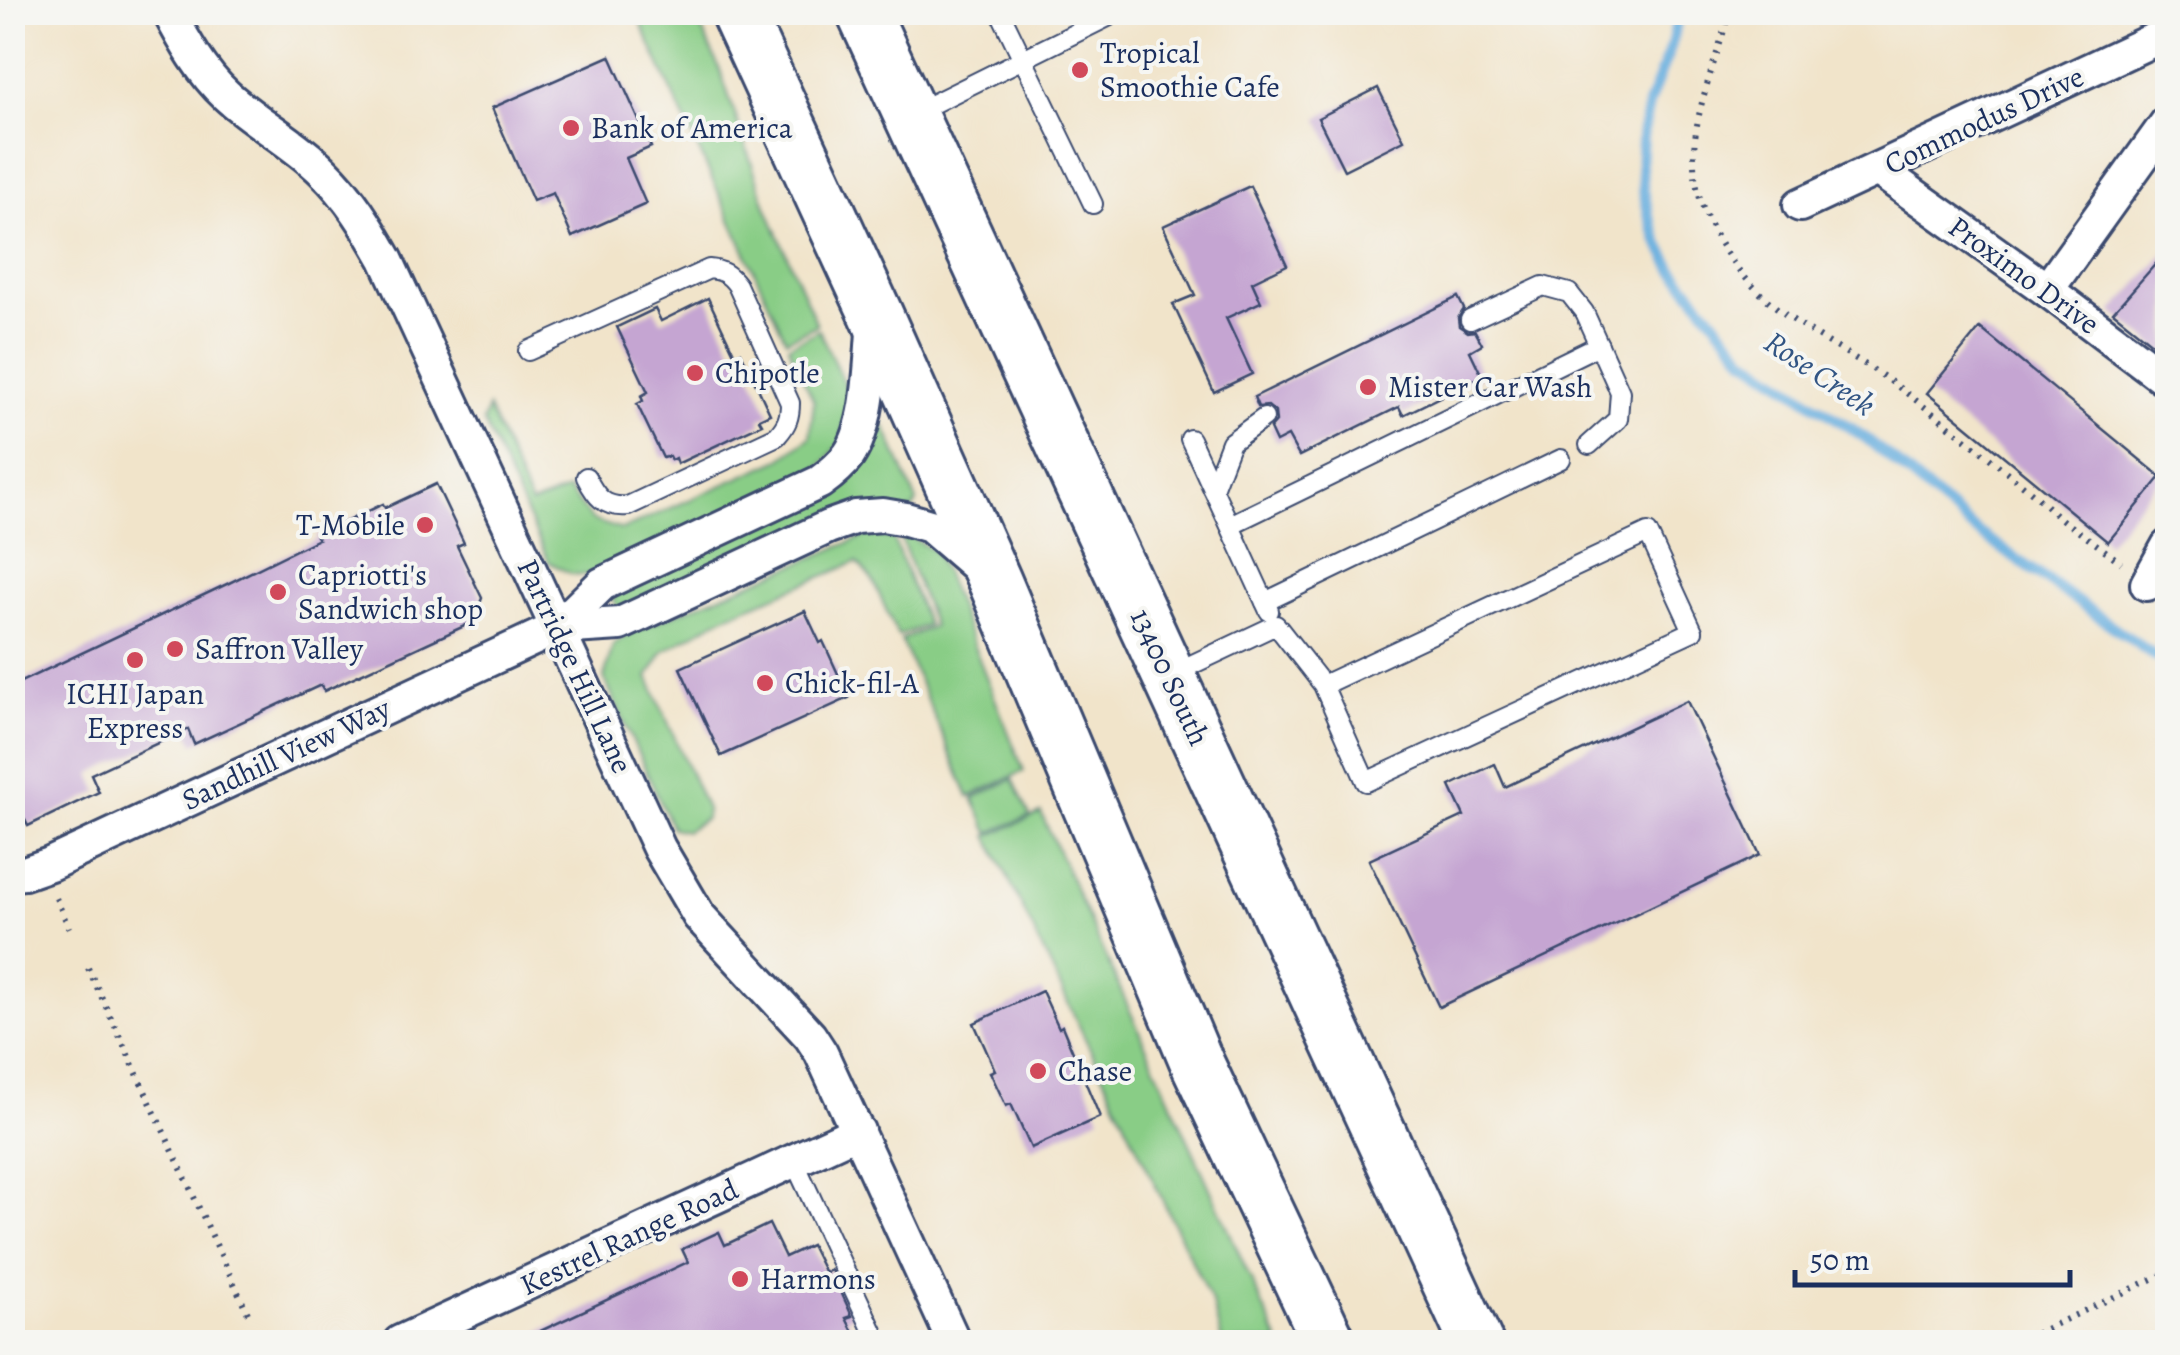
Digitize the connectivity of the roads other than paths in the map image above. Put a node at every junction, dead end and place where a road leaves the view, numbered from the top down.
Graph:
1 (169, 12) edge
2 (737, 12) edge
3 (863, 12) edge
4 (1000, 12) edge
5 (1118, 12) edge
6 (2168, 33) edge
7 (1022, 59) junction
8 (910, 115) junction
9 (2168, 121) edge
10 (1879, 170) junction
11 (1093, 204) dead end
12 (1800, 205) dead end
13 (2047, 290) junction
14 (876, 312) junction
15 (1470, 320) dead end
16 (1599, 345) junction
17 (528, 351) dead end
18 (2168, 381) edge
19 (1264, 418) dead end
20 (1190, 439) dead end
21 (1588, 445) dead end
22 (1561, 459) dead end
23 (586, 476) dead end
24 (1213, 489) junction
25 (1230, 525) junction
26 (2167, 547) edge
27 (994, 582) junction
28 (2147, 584) road end
29 (1265, 602) junction
30 (1276, 625) junction
31 (557, 628) junction
32 (1169, 676) junction
33 (1322, 685) junction
34 (12, 874) edge
35 (858, 1131) junction
36 (794, 1161) junction
37 (400, 1342) edge
38 (878, 1342) edge
39 (954, 1342) edge
40 (1329, 1342) edge
41 (1476, 1342) edge

1 - 31 street, Partridge Hill Lane
2 - 14 main road
3 - 8 main road, 13400 South
4 - 7 lane
5 - 7 lane
6 - 10 street, Commodus Drive
7 - 8 lane
7 - 11 lane
8 - 32 main road, 13400 South
9 - 13 street
10 - 12 street, Commodus Drive
10 - 13 street, Proximo Drive
13 - 18 street, Proximo Drive
14 - 27 main road
14 - 31 street, Sandhill View Way
15 - 16 lane
16 - 21 lane
16 - 25 lane
17 - 23 lane
19 - 24 lane
20 - 24 lane
22 - 29 lane
24 - 25 lane
25 - 29 lane
26 - 28 street
27 - 31 street, Sandhill View Way
27 - 40 main road
29 - 30 lane
30 - 32 lane
30 - 33 lane
31 - 34 street, Sandhill View Way
31 - 35 street, Partridge Hill Lane
32 - 41 main road, 13400 South
33 - 33 lane
35 - 36 street, Kestrel Range Road
35 - 39 street, Partridge Hill Lane
36 - 37 street, Kestrel Range Road
36 - 38 lane

